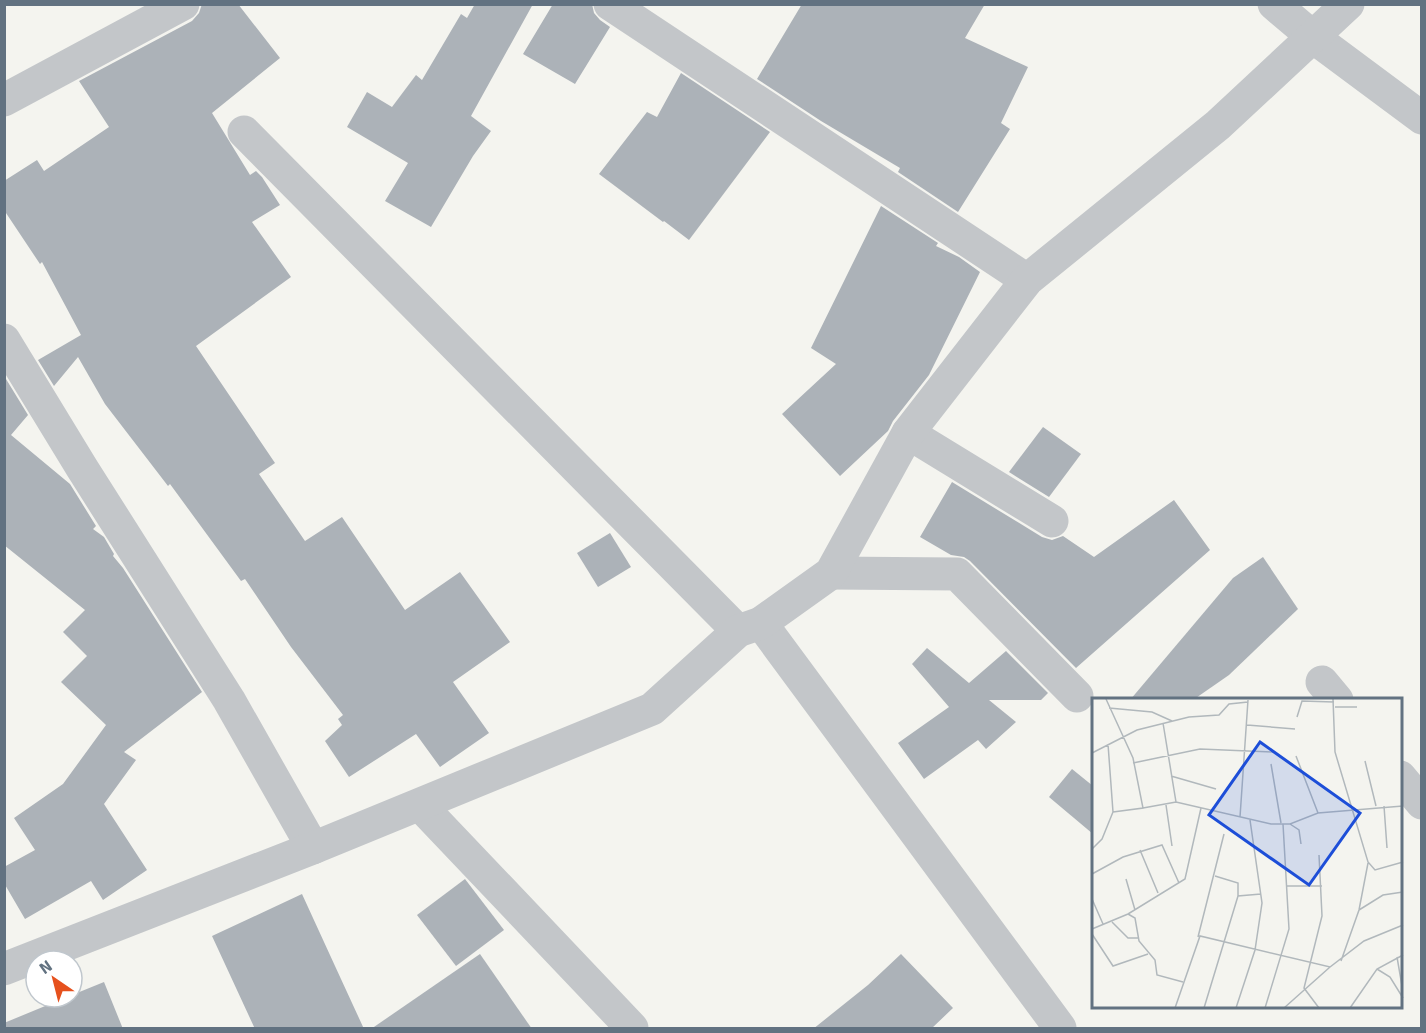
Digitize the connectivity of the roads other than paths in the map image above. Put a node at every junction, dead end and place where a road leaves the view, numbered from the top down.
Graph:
1 (183, 4) edge
2 (610, 4) edge
3 (1274, 4) edge
4 (1348, 4) edge
5 (1313, 37) junction
6 (4, 100) edge
7 (1422, 118) edge
8 (244, 132) dead end
9 (1027, 280) junction
10 (4, 340) edge
11 (908, 433) junction
12 (1052, 521) dead end
13 (831, 573) junction
14 (750, 627) junction
15 (1077, 696) dead end
16 (1402, 778) edge
17 (1422, 803) edge
18 (420, 804) junction
19 (313, 848) junction
20 (4, 969) edge
21 (632, 1029) edge
22 (1060, 1029) edge

1 - 6 street
2 - 9 street
3 - 5 street
4 - 5 street
5 - 7 street
5 - 9 street
8 - 14 street
9 - 11 street
10 - 19 street
11 - 12 street
11 - 13 street
13 - 14 street
13 - 15 street
14 - 18 street
14 - 22 street
16 - 17 street
18 - 19 street
18 - 21 street
19 - 20 street

